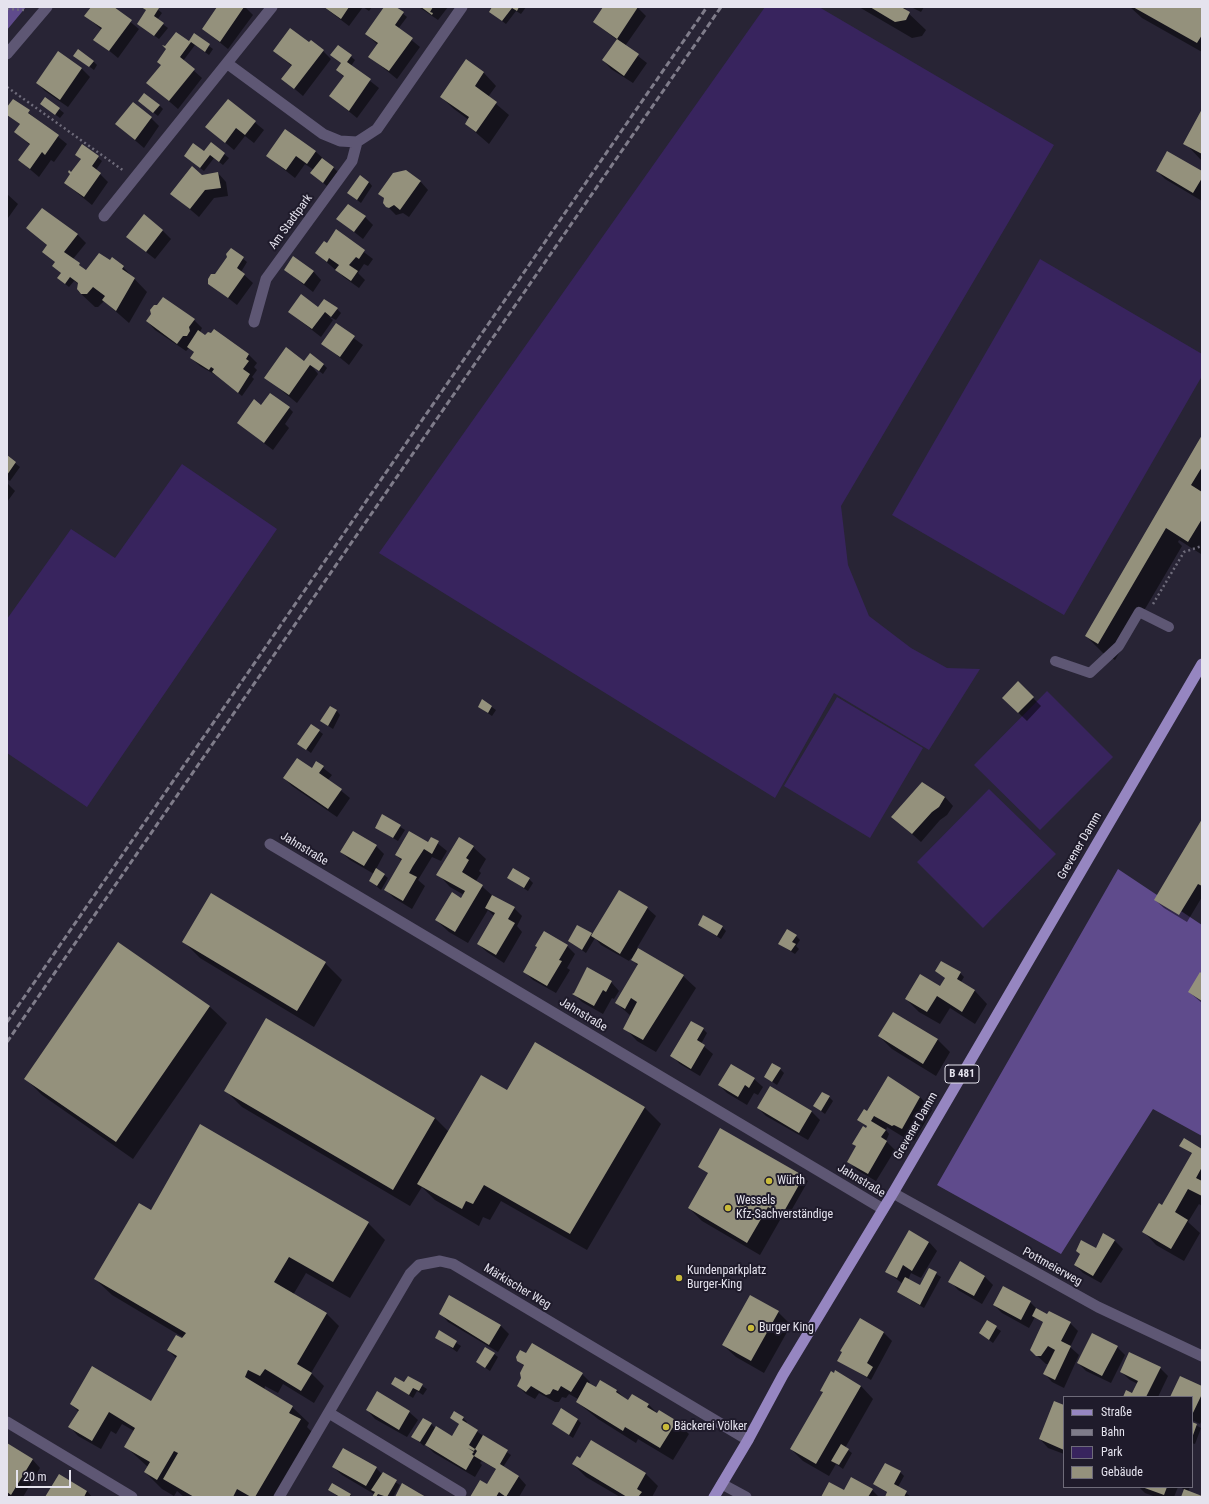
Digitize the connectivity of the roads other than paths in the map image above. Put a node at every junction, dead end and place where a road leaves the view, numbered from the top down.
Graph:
1 (47, 7) edge
2 (272, 7) edge
3 (462, 7) edge
4 (7, 54) edge
5 (228, 64) junction
6 (357, 142) junction
7 (104, 216) dead end
8 (254, 322) dead end
9 (1169, 627) dead end
10 (1055, 661) dead end
11 (1202, 664) edge
12 (1199, 678) edge
13 (270, 844) dead end
14 (893, 1193) junction
15 (883, 1209) junction
16 (1202, 1356) edge
17 (329, 1413) junction
18 (7, 1422) edge
19 (748, 1440) junction
20 (722, 1484) junction
21 (461, 1492) dead end
22 (132, 1497) edge
23 (279, 1497) edge
24 (714, 1497) edge
25 (746, 1497) edge

1 - 4 street
2 - 5 street
3 - 6 street
5 - 6 street
5 - 7 street
6 - 8 street, Am Stadtpark
9 - 10 lane
11 - 12 main road, Grevener Damm / B 481
12 - 14 main road, Grevener Damm / B 481
13 - 15 street, Jahnstraße
14 - 15 main road, Grevener Damm / B 481
14 - 16 street, Pottmeierweg
15 - 19 main road, Grevener Damm / B 481
17 - 19 street, Märkischer Weg
17 - 21 street
17 - 23 street, Märkischer Weg
18 - 22 street
19 - 20 main road, Grevener Damm / B 481
20 - 24 main road, Grevener Damm / B 481
20 - 25 street

